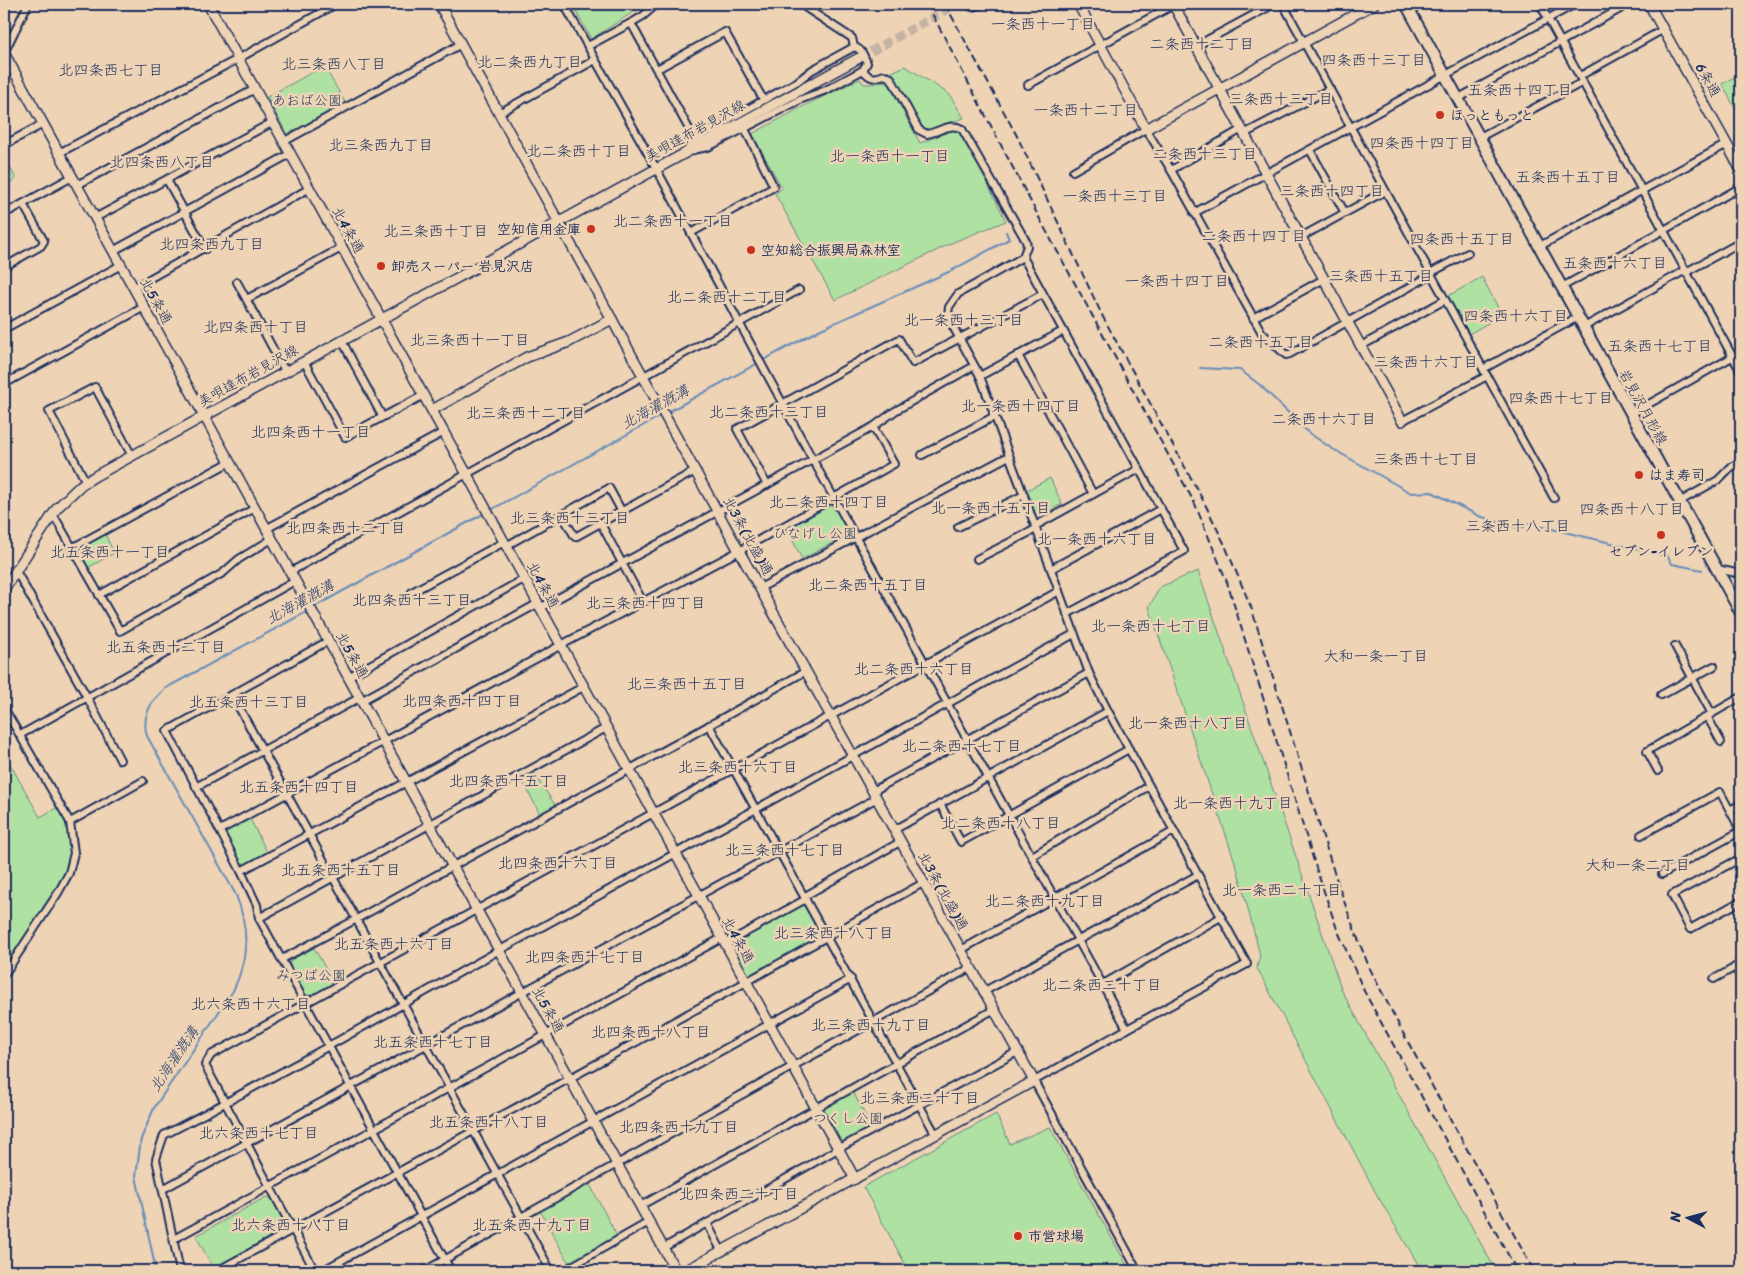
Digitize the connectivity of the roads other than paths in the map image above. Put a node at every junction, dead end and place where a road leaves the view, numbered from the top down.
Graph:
1 (28, 4) edge
2 (208, 4) edge
3 (336, 4) edge
4 (439, 4) edge
5 (564, 4) edge
6 (657, 4) edge
7 (800, 4) edge
8 (966, 4) edge
9 (980, 4) edge
10 (1078, 4) edge
11 (1174, 4) edge
12 (1274, 4) edge
13 (1283, 4) edge
14 (1374, 4) edge
15 (1406, 4) edge
16 (1540, 4) edge
17 (1575, 4) edge
18 (1629, 4) edge
19 (1649, 4) edge
20 (1548, 18) junction
21 (631, 23) junction
22 (1664, 29) junction
23 (1304, 42) junction
24 (1560, 42) junction
25 (461, 44) junction
26 (588, 46) junction
27 (1100, 46) junction
28 (1196, 46) junction
29 (854, 47) junction
30 (4, 53) edge
31 (238, 58) junction
32 (859, 58) tunnel mouth
33 (596, 60) junction
34 (657, 69) junction
35 (863, 70) junction
36 (1446, 75) junction
37 (1581, 79) junction
38 (1028, 85) dead end
39 (1219, 89) junction
40 (1330, 89) junction
41 (255, 90) junction
42 (1459, 98) junction
43 (763, 99) junction
44 (499, 113) junction
45 (273, 122) junction
46 (43, 124) junction
47 (1350, 127) junction
48 (744, 129) junction
49 (1146, 129) junction
50 (1243, 132) junction
51 (1480, 137) junction
52 (695, 140) junction
53 (283, 142) junction
54 (1727, 144) junction
55 (4, 145) edge
56 (1310, 150) junction
57 (687, 151) junction
58 (59, 153) junction
59 (290, 154) junction
60 (656, 168) junction
61 (1171, 170) junction
62 (1741, 170) edge
63 (1073, 171) dead end
64 (1266, 174) junction
65 (72, 177) junction
66 (167, 180) junction
67 (77, 186) junction
68 (1741, 187) edge
69 (310, 188) junction
70 (1642, 190) junction
71 (1385, 191) junction
72 (23, 204) junction
73 (184, 212) junction
74 (1194, 213) junction
75 (1345, 213) junction
76 (4, 214) edge
77 (95, 218) junction
78 (559, 222) junction
79 (1664, 229) junction
80 (691, 233) junction
81 (1301, 237) junction
82 (1741, 242) edge
83 (1540, 246) junction
84 (343, 248) junction
85 (205, 249) junction
86 (113, 251) junction
87 (1468, 252) dead end
88 (1023, 257) junction
89 (121, 265) junction
90 (4, 267) edge
91 (1686, 271) junction
92 (1431, 274) junction
93 (1324, 279) junction
94 (237, 282) dead end
95 (1562, 286) junction
96 (134, 288) junction
97 (800, 290) dead end
98 (1043, 294) junction
99 (247, 299) junction
100 (1445, 300) junction
101 (144, 307) junction
102 (1253, 318) junction
103 (1578, 318) junction
104 (382, 319) junction
105 (612, 319) junction
106 (1348, 321) junction
107 (740, 323) junction
108 (1584, 327) junction
109 (4, 329) edge
110 (1063, 331) junction
111 (959, 339) junction
112 (342, 341) junction
113 (1361, 346) junction
114 (1741, 352) edge
115 (1018, 355) junction
116 (1733, 356) junction
117 (304, 361) junction
118 (974, 366) junction
119 (285, 371) junction
120 (1741, 372) edge
121 (1485, 373) junction
122 (644, 376) junction
123 (980, 376) junction
124 (4, 384) edge
125 (424, 395) junction
126 (782, 404) junction
127 (432, 410) junction
128 (1631, 414) junction
129 (204, 416) junction
130 (382, 416) junction
131 (995, 416) junction
132 (1402, 421) joint
133 (873, 427) junction
134 (444, 432) junction
135 (922, 455) dead end
136 (132, 456) junction
137 (1009, 456) junction
138 (813, 460) junction
139 (230, 462) junction
140 (1741, 462) edge
141 (1139, 469) junction
142 (696, 471) junction
143 (468, 474) junction
144 (86, 482) junction
145 (767, 485) junction
146 (1093, 494) junction
147 (1024, 495) junction
148 (835, 498) junction
149 (1554, 498) dead end
150 (1680, 502) junction
151 (255, 508) junction
152 (1161, 509) junction
153 (622, 512) junction
154 (719, 512) junction
155 (52, 514) junction
156 (562, 515) junction
157 (601, 524) junction
158 (958, 527) dead end
159 (1036, 528) junction
160 (266, 529) junction
161 (856, 536) junction
162 (272, 540) junction
163 (505, 544) junction
164 (72, 548) junction
165 (740, 551) junction
166 (976, 559) dead end
167 (622, 564) junction
168 (1051, 569) junction
169 (1717, 569) junction
170 (16, 571) junction
171 (290, 572) junction
172 (1741, 574) edge
173 (524, 580) junction
174 (295, 581) junction
175 (760, 588) junction
176 (4, 590) edge
177 (1059, 591) junction
178 (412, 592) dead end
179 (99, 595) junction
180 (643, 602) junction
181 (539, 606) junction
182 (1741, 613) edge
183 (1067, 614) junction
184 (1074, 634) junction
185 (328, 641) junction
186 (560, 646) junction
187 (1675, 646) dead end
188 (926, 664) junction
189 (1714, 666) dead end
190 (806, 671) junction
191 (1089, 673) junction
192 (348, 677) junction
193 (1692, 678) junction
194 (583, 687) junction
195 (232, 695) junction
196 (1661, 695) dead end
197 (87, 697) junction
198 (1741, 697) edge
199 (360, 699) junction
200 (949, 705) junction
201 (4, 708) edge
202 (1108, 711) junction
203 (831, 715) junction
204 (1710, 715) junction
205 (710, 725) junction
206 (606, 728) junction
207 (20, 735) junction
208 (968, 740) junction
209 (384, 741) junction
210 (1721, 742) dead end
211 (1129, 749) junction
212 (263, 750) junction
213 (854, 757) junction
214 (120, 760) dead end
215 (734, 770) junction
216 (629, 771) junction
217 (1658, 771) dead end
218 (988, 777) junction
219 (143, 781) dead end
220 (406, 783) junction
221 (1149, 786) junction
222 (196, 787) junction
223 (287, 794) junction
224 (875, 795) junction
225 (940, 804) junction
226 (1741, 804) edge
227 (757, 810) junction
228 (1730, 810) junction
229 (653, 814) junction
230 (1010, 815) junction
231 (70, 822) junction
232 (430, 824) junction
233 (220, 830) junction
234 (894, 830) junction
235 (1174, 831) junction
236 (1741, 831) edge
237 (309, 835) junction
238 (1641, 835) dead end
239 (900, 842) junction
240 (780, 851) junction
241 (676, 855) junction
242 (1032, 856) junction
243 (1741, 858) edge
244 (453, 866) junction
245 (240, 871) junction
246 (1662, 874) dead end
247 (1198, 875) junction
248 (333, 878) junction
249 (923, 883) junction
250 (698, 896) junction
251 (806, 897) junction
252 (1055, 897) junction
253 (1741, 901) edge
254 (477, 909) junction
255 (1221, 917) junction
256 (259, 918) junction
257 (356, 920) junction
258 (828, 936) junction
259 (1079, 940) junction
260 (723, 941) junction
261 (961, 950) junction
262 (500, 951) junction
263 (282, 959) junction
264 (380, 962) junction
265 (1738, 965) edge
266 (970, 968) junction
267 (4, 975) edge
268 (1741, 978) edge
269 (851, 979) junction
270 (1714, 979) dead end
271 (746, 982) junction
272 (1103, 984) junction
273 (523, 992) junction
274 (983, 992) junction
275 (305, 1004) junction
276 (403, 1004) junction
277 (993, 1010) junction
278 (874, 1022) junction
279 (769, 1024) junction
280 (1127, 1028) junction
281 (546, 1034) junction
282 (328, 1046) junction
283 (426, 1046) junction
284 (1017, 1052) junction
285 (897, 1063) junction
286 (792, 1067) junction
287 (570, 1078) junction
288 (1034, 1081) junction
289 (350, 1088) junction
290 (449, 1088) junction
291 (225, 1104) junction
292 (920, 1105) junction
293 (815, 1108) junction
294 (594, 1122) junction
295 (373, 1130) junction
296 (473, 1131) junction
297 (936, 1135) junction
298 (247, 1144) junction
299 (838, 1149) junction
300 (617, 1163) junction
301 (397, 1174) junction
302 (498, 1174) junction
303 (854, 1179) junction
304 (270, 1187) junction
305 (163, 1189) junction
306 (640, 1206) junction
307 (521, 1216) junction
308 (421, 1218) junction
309 (649, 1222) junction
310 (707, 1223) junction
311 (292, 1229) junction
312 (174, 1239) junction
313 (663, 1248) junction
314 (722, 1252) junction
315 (445, 1260) junction
316 (180, 1271) edge
317 (217, 1271) edge
318 (315, 1271) edge
319 (322, 1271) edge
320 (424, 1271) edge
321 (451, 1271) edge
322 (551, 1271) edge
323 (562, 1271) edge
324 (676, 1271) edge
325 (685, 1271) edge
326 (1138, 1271) edge

1 - 30 street
2 - 31 street, 北4条通
3 - 31 street
4 - 25 street, 北3条(北盛)通
5 - 26 street
6 - 21 street
7 - 29 street
8 - 9 street
10 - 27 street
11 - 27 street
11 - 28 street
12 - 28 street
13 - 23 street
14 - 23 street
15 - 36 main road, 岩見沢月形線
16 - 20 street
17 - 20 street
18 - 24 street
19 - 22 street, 6条通
20 - 24 street
20 - 36 street
21 - 26 street
21 - 34 street
22 - 37 street
22 - 54 street, 6条通
23 - 39 street
23 - 40 street
24 - 37 street
24 - 42 street
25 - 44 street, 北3条(北盛)通
25 - 53 street
26 - 33 street
27 - 38 street
27 - 49 street
28 - 39 street
29 - 35 street
29 - 43 street
30 - 46 street, 北5条通
31 - 41 street, 北4条通
31 - 58 street
32 - 57 street, 美唄達布岩見沢線
33 - 44 street
33 - 60 street
34 - 43 street
34 - 52 street
35 - 48 street
35 - 88 street
36 - 42 main road, 岩見沢月形線
36 - 47 street
37 - 51 street
37 - 70 street
39 - 49 street
39 - 50 street
40 - 47 street
40 - 50 street
41 - 45 street, 北4条通
41 - 67 street
42 - 51 main road, 岩見沢月形線
43 - 52 street
44 - 78 street, 北3条(北盛)通
45 - 53 street, 北4条通
45 - 66 street
46 - 55 street
46 - 58 street, 北5条通
47 - 56 street
47 - 71 street
48 - 57 street
48 - 80 street
49 - 61 street
49 - 63 street
50 - 61 street
50 - 64 street
51 - 83 main road, 岩見沢月形線
52 - 57 street
53 - 59 street, 北4条通
54 - 62 street, 6条通
54 - 70 street
56 - 64 street
56 - 75 street
57 - 60 street, 美唄達布岩見沢線
58 - 65 street, 北5条通
59 - 69 street, 北4条通
59 - 73 street
60 - 78 street, 美唄達布岩見沢線
60 - 80 street
61 - 74 street
64 - 74 street
64 - 81 street
65 - 67 street, 北5条通
65 - 72 street
66 - 73 street
66 - 77 street
67 - 77 street, 北5条通
68 - 79 street
69 - 84 street, 北4条通
69 - 85 street
70 - 79 street
70 - 83 street
71 - 75 street
71 - 92 street
72 - 76 street
72 - 90 street
73 - 85 street
73 - 86 street
74 - 102 street
75 - 81 street
77 - 86 street, 北5条通
78 - 104 street, 美唄達布岩見沢線
78 - 105 street, 北3条(北盛)通
79 - 91 street
79 - 95 street
80 - 107 street
81 - 93 street
82 - 91 street
83 - 95 main road, 岩見沢月形線
84 - 99 street
84 - 104 street, 北4条通
85 - 96 street
86 - 89 street, 北5条通
87 - 92 street
88 - 98 street
88 - 111 street
89 - 96 street, 北5条通
89 - 109 street
91 - 108 street
91 - 116 street
92 - 100 street
92 - 106 street
93 - 102 street
93 - 106 street
94 - 99 street
95 - 103 main road, 岩見沢月形線
96 - 101 street, 北5条通
97 - 107 street
98 - 110 street
98 - 111 street
99 - 119 street
100 - 113 street
100 - 121 street
101 - 124 street
101 - 129 street, 北5条通
102 - 106 street
103 - 108 main road, 岩見沢月形線
103 - 121 street
104 - 112 street, 美唄達布岩見沢線
104 - 125 street, 北4条通
105 - 122 street, 北3条(北盛)通
105 - 127 street
106 - 113 street
107 - 122 street
107 - 126 street
108 - 128 main road, 岩見沢月形線
110 - 115 street
110 - 141 street
111 - 118 street
111 - 126 street
112 - 117 street, 美唄達布岩見沢線
112 - 130 street
113 - 132 street
114 - 116 street
115 - 123 street
115 - 146 street
116 - 120 street
116 - 128 street
117 - 119 street, 美唄達布岩見沢線
117 - 130 street
118 - 123 street
118 - 133 street
119 - 129 street, 美唄達布岩見沢線
121 - 132 street
121 - 149 street
122 - 142 street, 北3条(北盛)通
122 - 143 street
123 - 131 street
125 - 127 street, 北4条通
125 - 130 street
126 - 138 street
126 - 145 street
127 - 134 street, 北4条通
128 - 150 main road, 岩見沢月形線
129 - 136 street, 美唄達布岩見沢線
129 - 139 street, 北5条通
131 - 135 street
131 - 137 street
133 - 138 street
133 - 148 street
134 - 143 street, 北4条通
134 - 160 street
136 - 144 street, 美唄達布岩見沢線
136 - 144 street
137 - 147 street
137 - 161 street
138 - 145 street
138 - 148 street
139 - 151 street, 北5条通
139 - 164 street
140 - 150 street
141 - 146 street
141 - 152 street
142 - 153 street
142 - 154 street, 北3条(北盛)通
143 - 163 street, 北4条通
143 - 171 street
144 - 155 street, 美唄達布岩見沢線
145 - 154 street
146 - 159 street
147 - 158 street
147 - 159 street
148 - 161 street
148 - 165 street
150 - 169 main road, 岩見沢月形線
151 - 160 street, 北5条通
151 - 179 street
152 - 168 street
152 - 183 street
153 - 156 street
153 - 157 street
154 - 165 street, 北3条(北盛)通
154 - 167 street
155 - 164 street
155 - 170 street, 美唄達布岩見沢線
156 - 157 street
156 - 163 street
157 - 167 street
159 - 166 street
159 - 168 street
160 - 162 street, 北5条通
161 - 175 street
161 - 188 street
162 - 171 street, 北5条通
162 - 179 street
163 - 173 street, 北4条通
163 - 178 street
164 - 179 street
165 - 175 street, 北3条(北盛)通
165 - 180 street
167 - 180 street
167 - 181 street
168 - 177 street
169 - 172 street
169 - 182 main road, 岩見沢月形線
170 - 176 street, 美唄達布岩見沢線
170 - 197 street
171 - 174 street, 北5条通
173 - 181 street, 北4条通
173 - 192 street
174 - 185 street, 北5条通
174 - 197 street
175 - 190 street, 北3条(北盛)通
177 - 183 street
177 - 188 street
180 - 186 street
181 - 186 street, 北4条通
181 - 199 street
183 - 184 street
184 - 191 street
184 - 200 street
185 - 192 street, 北5条通
185 - 195 street
186 - 194 street, 北4条通
186 - 209 street
187 - 193 street
188 - 200 street
188 - 203 street
189 - 193 street
190 - 203 street, 北3条(北盛)通
190 - 205 street
191 - 202 street
191 - 208 street
192 - 199 street, 北5条通
193 - 196 street
193 - 204 street
194 - 206 street, 北4条通
194 - 220 street
195 - 212 street
195 - 222 street
197 - 207 street
197 - 214 street
198 - 204 street
199 - 209 street, 北5条通
199 - 212 street
200 - 208 street
200 - 213 street
201 - 207 street
202 - 211 street
202 - 218 street
203 - 213 street, 北3条(北盛)通
203 - 215 street
204 - 210 street
204 - 217 street
205 - 215 street
205 - 216 street
206 - 216 street, 北4条通
206 - 232 street
207 - 231 street
208 - 218 street
208 - 224 street
209 - 220 street, 北5条通
209 - 223 street
211 - 221 street
211 - 230 street
212 - 222 street
212 - 223 street
213 - 224 street, 北3条(北盛)通
213 - 227 street
215 - 227 street
215 - 229 street
216 - 229 street, 北4条通
216 - 244 street
218 - 225 street
218 - 230 street
219 - 231 street
220 - 232 street, 北5条通
220 - 237 street
221 - 235 street
221 - 242 street
222 - 233 street
223 - 233 street
223 - 237 street
224 - 234 street, 北3条(北盛)通
224 - 240 street
225 - 230 street
225 - 234 street
226 - 228 street
227 - 240 street
227 - 241 street
228 - 236 street
228 - 238 street
229 - 241 street, 北4条通
229 - 254 street
230 - 242 street
231 - 267 street
232 - 244 street, 北5条通
232 - 248 street
233 - 245 street
234 - 239 street, 北3条(北盛)通
235 - 247 street
235 - 252 street
236 - 246 street
237 - 245 street
237 - 248 street
239 - 249 street, 北3条(北盛)通
239 - 251 street
240 - 250 street
240 - 251 street
241 - 250 street, 北4条通
241 - 262 street
242 - 252 street
243 - 253 street
244 - 254 street, 北5条通
244 - 257 street
245 - 256 street
247 - 255 street
247 - 259 street
248 - 256 street
248 - 257 street
249 - 258 street
249 - 261 street, 北3条(北盛)通
250 - 260 street, 北4条通
250 - 273 street
251 - 258 street
251 - 260 street
252 - 259 street
252 - 261 street
254 - 262 street, 北5条通
254 - 264 street
255 - 272 street
255 - 280 street
256 - 263 street
257 - 263 street
257 - 264 street
258 - 269 street
258 - 271 street
259 - 272 street
259 - 274 street
260 - 271 street, 北4条通
260 - 281 street
261 - 266 street, 北3条(北盛)通
262 - 273 street, 北5条通
262 - 276 street
263 - 275 street
264 - 275 street
264 - 276 street
265 - 268 street
265 - 270 street
266 - 274 street, 北3条(北盛)通
266 - 278 street
269 - 278 street
269 - 279 street
271 - 279 street, 北4条通
271 - 287 street
272 - 280 street
273 - 281 street, 北5条通
273 - 283 street
274 - 277 street, 北3条(北盛)通
275 - 282 street
275 - 291 street
276 - 282 street
276 - 283 street
277 - 284 street, 北3条(北盛)通
277 - 285 street
278 - 285 street
278 - 286 street
279 - 286 street, 北4条通
279 - 294 street
280 - 288 street
281 - 287 street, 北5条通
281 - 290 street
282 - 289 street
282 - 291 street
283 - 289 street
283 - 290 street
284 - 288 street, 北3条(北盛)通
284 - 292 street
285 - 292 street
285 - 293 street
286 - 293 street, 北4条通
286 - 300 street
287 - 294 street, 北5条通
287 - 296 street
288 - 297 street
288 - 326 street
289 - 295 street
289 - 298 street
290 - 295 street
290 - 296 street
291 - 298 street
291 - 305 street
292 - 297 street
292 - 299 street
293 - 299 street, 北4条通
293 - 306 street
294 - 300 street, 北5条通
294 - 302 street
295 - 301 street
295 - 304 street
296 - 301 street
296 - 302 street
297 - 303 street
298 - 304 street
298 - 305 street
299 - 303 street, 北4条通
299 - 310 street
300 - 306 street, 北5条通
300 - 307 street
301 - 308 street
301 - 311 street
302 - 307 street
302 - 308 street
303 - 314 street
304 - 311 street
304 - 312 street
305 - 312 street
306 - 309 street, 北5条通
307 - 315 street
307 - 322 street
308 - 315 street
308 - 319 street
309 - 313 street, 北5条通
309 - 323 street
310 - 313 street
310 - 314 street
311 - 317 street
311 - 318 street
312 - 316 street
313 - 324 street, 北5条通
314 - 325 street
315 - 320 street
315 - 321 street

